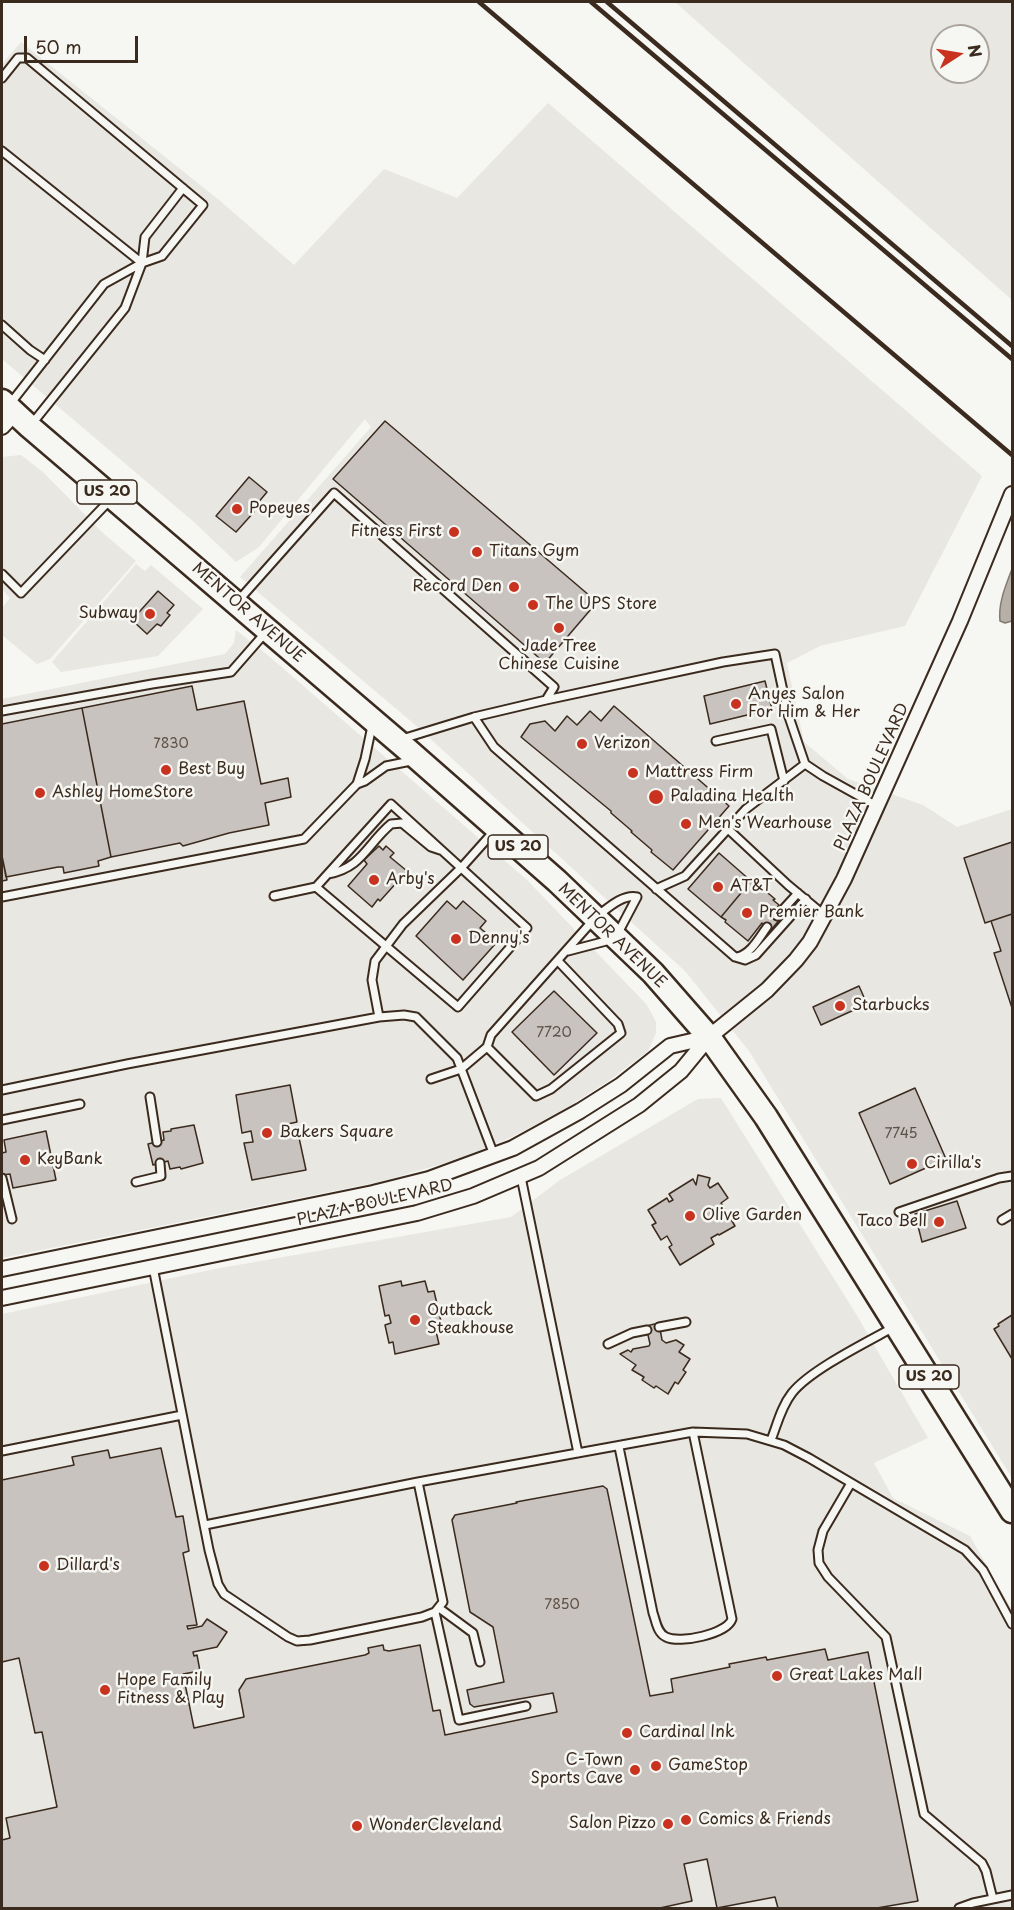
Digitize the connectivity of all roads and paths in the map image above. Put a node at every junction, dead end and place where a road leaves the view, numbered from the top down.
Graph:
1 (2, 78) edge
2 (2, 151) edge
3 (183, 188) junction
4 (142, 262) junction
5 (2, 325) edge
6 (45, 360) junction
7 (11, 415) edge
8 (1012, 494) edge
9 (113, 497) junction
10 (2, 574) edge
11 (236, 603) junction
12 (268, 630) junction
13 (546, 700) junction
14 (2, 711) edge
15 (474, 717) junction
16 (373, 720) junction
17 (397, 741) junction
18 (716, 741) dead end
19 (419, 760) junction
20 (805, 764) junction
21 (784, 781) junction
22 (357, 784) junction
23 (878, 806) junction
24 (497, 828) junction
25 (728, 829) junction
26 (445, 852) junction
27 (462, 867) junction
28 (328, 874) junction
29 (316, 887) junction
30 (656, 889) junction
31 (798, 893) junction
32 (273, 896) dead end
33 (2, 897) edge
34 (806, 899) junction
35 (777, 916) dead end
36 (825, 916) junction
37 (596, 917) junction
38 (767, 927) dead end
39 (618, 938) junction
40 (386, 945) junction
41 (566, 952) junction
42 (735, 957) junction
43 (558, 961) junction
44 (379, 1017) junction
45 (709, 1037) junction
46 (487, 1047) junction
47 (461, 1069) junction
48 (431, 1079) dead end
49 (2, 1090) edge
50 (150, 1097) dead end
51 (80, 1104) dead end
52 (2, 1120) edge
53 (157, 1142) dead end
54 (494, 1155) junction
55 (160, 1163) dead end
56 (1012, 1176) edge
57 (521, 1177) junction
58 (2, 1178) edge
59 (136, 1182) dead end
60 (900, 1212) dead end
61 (1012, 1214) edge
62 (12, 1219) dead end
63 (1002, 1220) dead end
64 (153, 1267) junction
65 (2, 1269) edge
66 (2, 1298) edge
67 (686, 1322) dead end
68 (897, 1325) junction
69 (659, 1327) dead end
70 (647, 1330) dead end
71 (608, 1344) dead end
72 (182, 1415) junction
73 (693, 1432) junction
74 (771, 1440) junction
75 (619, 1447) junction
76 (2, 1451) edge
77 (578, 1453) junction
78 (418, 1482) junction
79 (851, 1483) junction
80 (1012, 1511) edge
81 (205, 1525) junction
82 (437, 1610) junction
83 (1012, 1624) edge
84 (480, 1662) dead end
85 (526, 1706) dead end
86 (1012, 1894) edge
87 (993, 1899) junction
88 (959, 1908) edge

1 - 3 lane
2 - 4 lane
3 - 4 lane
3 - 4 lane
4 - 6 lane
4 - 7 lane
5 - 6 lane
6 - 7 lane
7 - 9 main road, MENTOR AVENUE / US 20
8 - 23 street, PLAZA BOULEVARD
9 - 10 lane
9 - 11 main road, MENTOR AVENUE / US 20
11 - 12 main road, MENTOR AVENUE / US 20
11 - 13 lane
12 - 14 lane
12 - 16 main road, MENTOR AVENUE / US 20
13 - 15 lane
13 - 20 lane
15 - 17 lane
15 - 30 lane
16 - 17 main road, MENTOR AVENUE / US 20
16 - 22 lane
17 - 19 main road, MENTOR AVENUE / US 20
18 - 21 lane
19 - 22 lane
19 - 24 main road, MENTOR AVENUE / US 20
20 - 21 lane
20 - 23 lane
21 - 25 lane
22 - 33 lane
23 - 36 street, PLAZA BOULEVARD
24 - 27 lane
24 - 37 main road, MENTOR AVENUE / US 20
25 - 30 lane
25 - 31 lane
26 - 27 lane
26 - 28 lane
26 - 28 lane
27 - 40 lane
27 - 40 lane
28 - 29 lane
29 - 32 lane
29 - 40 lane
30 - 42 lane
31 - 34 lane
31 - 35 lane
34 - 36 lane
34 - 42 lane
36 - 45 street, PLAZA BOULEVARD
37 - 39 main road, MENTOR AVENUE / US 20
37 - 39 lane
37 - 41 lane
38 - 42 lane
39 - 41 lane
39 - 45 main road, MENTOR AVENUE / US 20
40 - 44 lane
41 - 43 lane
43 - 46 lane
43 - 46 lane
44 - 47 lane
44 - 49 lane
45 - 54 street, PLAZA BOULEVARD
45 - 57 street, PLAZA BOULEVARD
45 - 68 main road, MENTOR AVENUE / US 20
46 - 47 lane
47 - 48 lane
47 - 54 lane
50 - 53 lane
51 - 52 lane
54 - 65 street, PLAZA BOULEVARD
55 - 59 lane
56 - 60 lane
57 - 64 street, PLAZA BOULEVARD
57 - 77 lane
58 - 62 lane
61 - 63 lane
64 - 66 street, PLAZA BOULEVARD
64 - 72 lane
67 - 69 lane
68 - 74 lane
68 - 80 main road, MENTOR AVENUE / US 20
70 - 71 lane
72 - 76 lane
72 - 81 lane
73 - 74 lane
73 - 75 lane
73 - 75 lane
74 - 79 lane
75 - 77 lane
77 - 78 lane
78 - 81 lane
78 - 82 lane
79 - 83 lane
79 - 87 lane
81 - 82 lane
82 - 84 lane
82 - 85 lane
86 - 87 lane
87 - 88 lane

